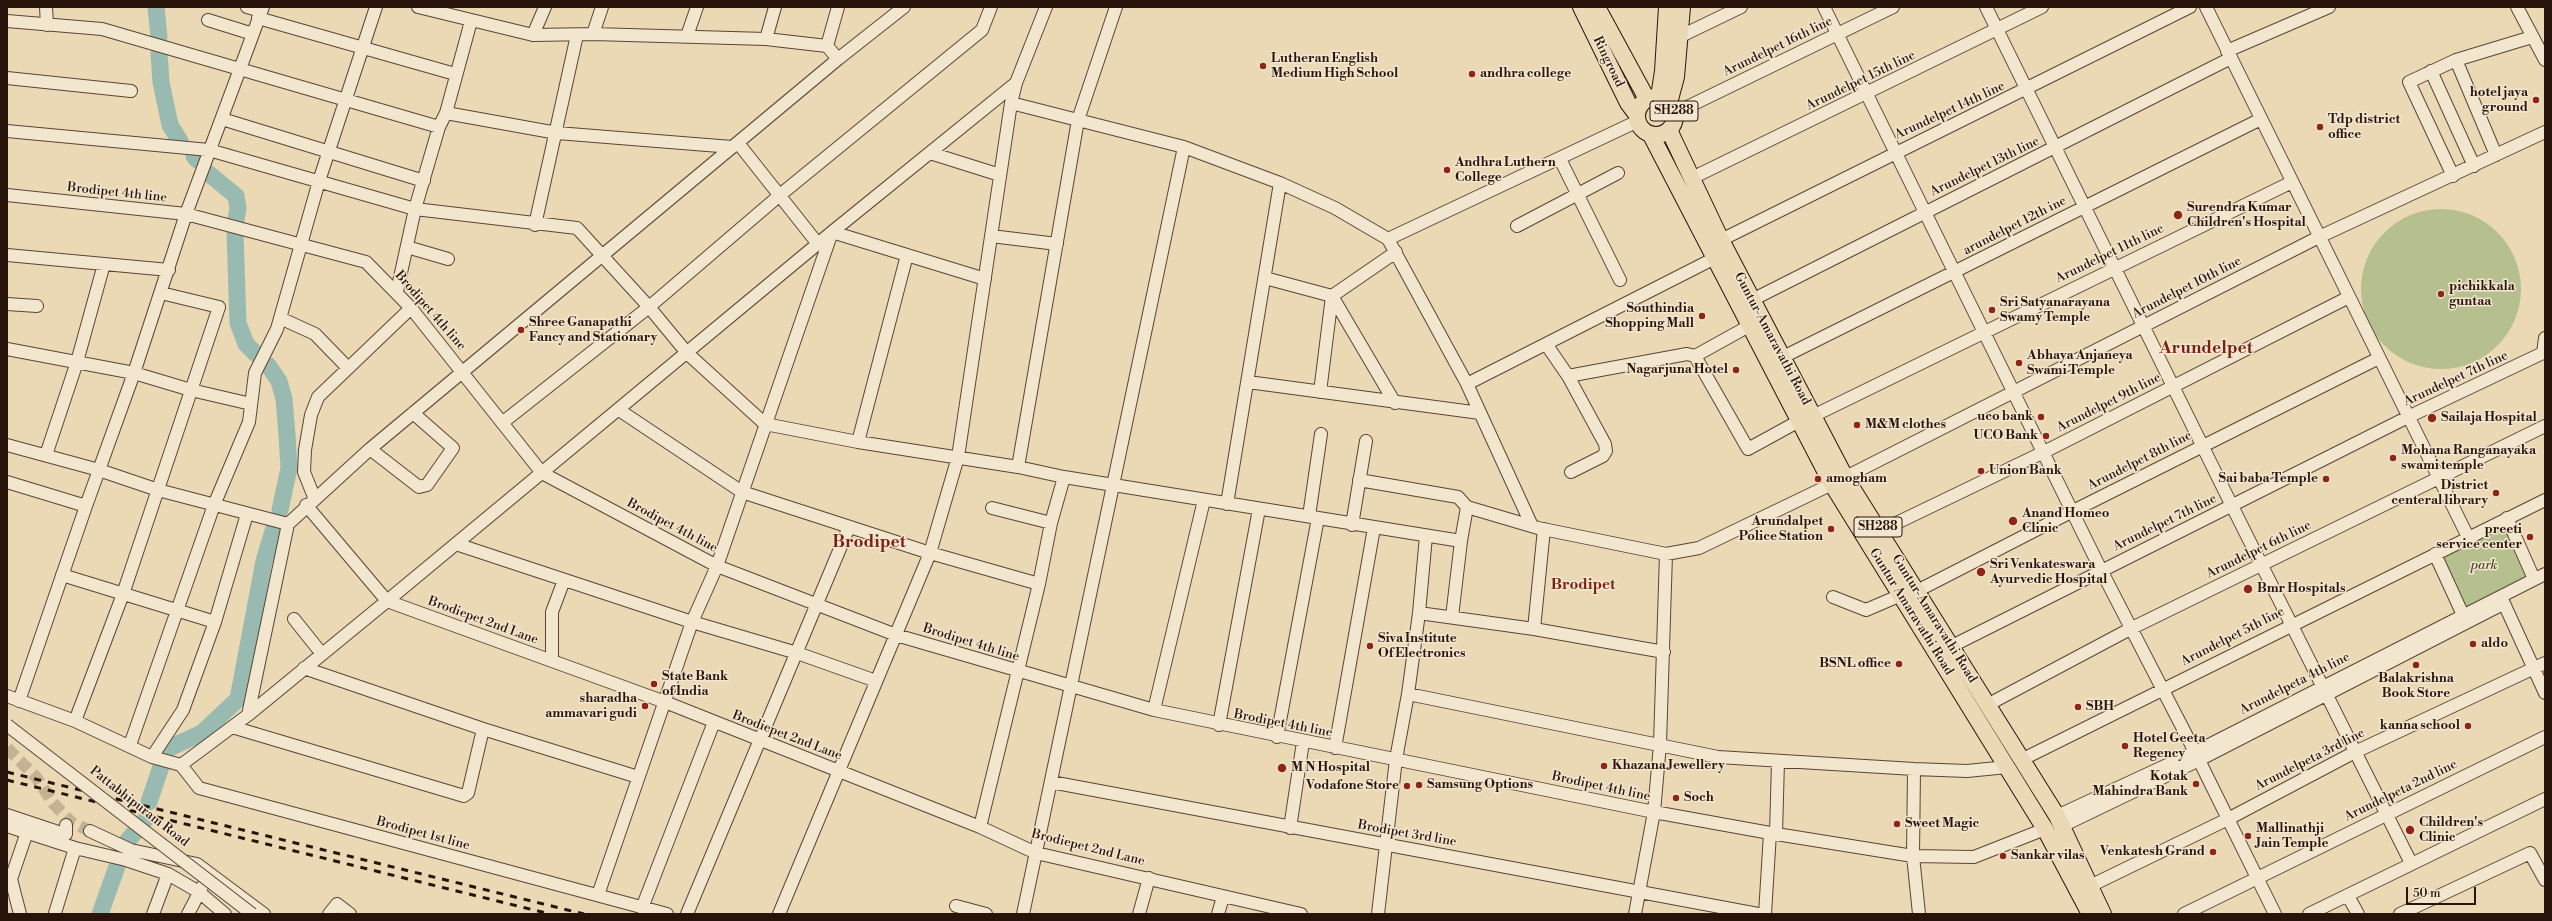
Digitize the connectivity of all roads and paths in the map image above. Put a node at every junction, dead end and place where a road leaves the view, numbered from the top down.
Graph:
1 (46, 7) edge
2 (248, 7) edge
3 (376, 7) edge
4 (418, 7) edge
5 (545, 7) edge
6 (602, 7) edge
7 (697, 7) edge
8 (775, 7) edge
9 (838, 7) edge
10 (904, 7) edge
11 (991, 7) edge
12 (1046, 7) edge
13 (1116, 7) edge
14 (1581, 7) edge
15 (1597, 7) edge
16 (1667, 7) edge
17 (1682, 7) edge
18 (1741, 7) edge
19 (1824, 7) edge
20 (1893, 7) edge
21 (1986, 7) edge
22 (2042, 7) edge
23 (2190, 7) edge
24 (2206, 7) edge
25 (2329, 7) edge
26 (2517, 7) edge
27 (261, 12) edge
28 (208, 20) dead end
29 (7, 21) edge
30 (472, 21) junction
31 (47, 25) junction
32 (1997, 29) junction
33 (253, 34) junction
34 (593, 34) junction
35 (1837, 34) junction
36 (533, 35) junction
37 (577, 35) junction
38 (687, 36) junction
39 (1680, 37) junction
40 (2532, 37) junction
41 (766, 39) junction
42 (827, 46) junction
43 (364, 49) junction
44 (2543, 52) edge
45 (2229, 55) junction
46 (838, 59) junction
47 (2456, 60) junction
48 (240, 68) junction
49 (2431, 71) junction
50 (455, 74) junction
51 (7, 78) edge
52 (1016, 83) junction
53 (2028, 90) junction
54 (131, 91) dead end
55 (1866, 95) junction
56 (347, 99) junction
57 (1011, 103) junction
58 (1662, 103) junction
59 (446, 113) junction
60 (1637, 118) junction
61 (222, 119) junction
62 (2261, 119) junction
63 (1078, 120) junction
64 (439, 127) junction
65 (1669, 130) junction
66 (7, 131) edge
67 (2545, 132) edge
68 (557, 133) junction
69 (1651, 135) junction
70 (735, 145) junction
71 (1184, 147) junction
72 (2056, 148) junction
73 (209, 150) junction
74 (329, 152) junction
75 (1895, 152) junction
76 (930, 153) junction
77 (2496, 155) junction
78 (1560, 159) junction
79 (2474, 166) junction
80 (1618, 173) dead end
81 (1000, 175) junction
82 (2453, 176) junction
83 (1692, 178) junction
84 (319, 181) junction
85 (424, 181) junction
86 (2292, 182) junction
87 (1280, 183) junction
88 (1577, 194) junction
89 (7, 195) edge
90 (780, 195) junction
91 (2085, 206) junction
92 (415, 209) junction
93 (1926, 213) junction
94 (186, 214) junction
95 (535, 225) junction
96 (1517, 226) dead end
97 (832, 232) junction
98 (991, 236) junction
99 (2319, 237) junction
100 (1388, 238) junction
101 (1721, 240) junction
102 (301, 244) junction
103 (818, 244) junction
104 (1057, 244) junction
105 (407, 248) junction
106 (1396, 252) junction
107 (7, 255) edge
108 (603, 256) junction
109 (908, 256) junction
110 (1715, 258) junction
111 (448, 259) dead end
112 (104, 264) junction
113 (2113, 267) junction
114 (169, 270) junction
115 (1954, 272) junction
116 (1265, 278) junction
117 (985, 279) junction
118 (1620, 280) dead end
119 (396, 291) junction
120 (161, 293) junction
121 (1332, 296) junction
122 (2349, 297) junction
123 (1752, 300) junction
124 (7, 304) edge
125 (37, 306) dead end
126 (649, 307) junction
127 (411, 308) junction
128 (280, 318) junction
129 (1749, 326) junction
130 (2142, 327) junction
131 (1984, 332) junction
132 (2545, 338) edge
133 (1546, 344) junction
134 (7, 349) edge
135 (687, 353) junction
136 (2544, 353) edge
137 (1695, 356) junction
138 (2379, 358) junction
139 (1775, 361) junction
140 (78, 362) junction
141 (348, 368) junction
142 (462, 371) junction
143 (134, 373) junction
144 (1568, 376) junction
145 (1248, 382) junction
146 (1467, 384) junction
147 (2173, 385) junction
148 (191, 390) junction
149 (2013, 391) junction
150 (1320, 392) junction
151 (1395, 403) junction
152 (251, 404) junction
153 (619, 410) junction
154 (413, 413) junction
155 (1480, 413) junction
156 (2408, 417) junction
157 (1806, 418) junction
158 (502, 423) junction
159 (765, 424) junction
160 (2545, 426) edge
161 (1321, 434) dead end
162 (1366, 441) dead end
163 (858, 442) junction
164 (7, 444) edge
165 (2203, 445) junction
166 (370, 448) junction
167 (2044, 452) junction
168 (46, 455) junction
169 (958, 457) junction
170 (1018, 467) junction
171 (98, 470) junction
172 (1570, 472) dead end
173 (542, 473) junction
174 (1064, 477) junction
175 (2439, 478) junction
176 (1359, 480) junction
177 (1838, 481) junction
178 (7, 482) edge
179 (1114, 485) junction
180 (158, 490) junction
181 (742, 492) junction
182 (1204, 500) junction
183 (2545, 500) edge
184 (310, 501) junction
185 (1227, 504) junction
186 (214, 505) junction
187 (86, 506) junction
188 (2232, 506) junction
189 (1467, 507) junction
190 (992, 508) dead end
191 (1259, 509) junction
192 (2073, 511) junction
193 (247, 514) junction
194 (1313, 517) junction
195 (2507, 518) junction
196 (1051, 523) junction
197 (288, 524) junction
198 (1352, 525) junction
199 (1532, 526) junction
200 (849, 527) junction
201 (1374, 528) junction
202 (1544, 529) junction
203 (1880, 531) junction
204 (1426, 536) junction
205 (2468, 537) junction
206 (1461, 541) junction
207 (456, 544) junction
208 (930, 553) junction
209 (1666, 554) junction
210 (2435, 554) junction
211 (2261, 564) junction
212 (717, 566) junction
213 (2101, 570) junction
214 (62, 575) junction
215 (2542, 578) edge
216 (564, 580) junction
217 (1039, 584) junction
218 (123, 594) junction
219 (1908, 594) junction
220 (1833, 597) dead end
221 (2503, 600) junction
222 (387, 601) junction
223 (816, 604) junction
224 (178, 610) junction
225 (1419, 613) junction
226 (2462, 614) junction
227 (1452, 617) junction
228 (294, 619) dead end
229 (215, 622) junction
230 (692, 622) junction
231 (2291, 624) junction
232 (2132, 628) junction
233 (1534, 629) junction
234 (896, 635) junction
235 (1950, 647) junction
236 (1664, 652) junction
237 (797, 653) junction
238 (322, 654) junction
239 (552, 660) junction
240 (2545, 663) edge
241 (304, 668) junction
242 (2533, 669) junction
243 (1018, 671) junction
244 (876, 681) junction
245 (1071, 687) junction
246 (2162, 688) junction
247 (2324, 690) junction
248 (2545, 693) edge
249 (1408, 694) junction
250 (7, 696) edge
251 (19, 701) junction
252 (665, 702) junction
253 (1988, 704) junction
254 (1154, 710) junction
255 (248, 715) junction
256 (75, 721) junction
257 (714, 722) junction
258 (7, 724) edge
259 (1219, 725) junction
260 (232, 727) junction
261 (483, 728) junction
262 (7, 732) edge
263 (1277, 737) junction
264 (2545, 737) edge
265 (759, 741) junction
266 (1303, 742) junction
267 (1660, 744) junction
268 (130, 745) junction
269 (1335, 748) junction
270 (2355, 752) junction
271 (2197, 756) junction
272 (1396, 759) junction
273 (165, 761) junction
274 (1778, 761) junction
275 (2014, 763) junction
276 (1914, 769) junction
277 (838, 770) junction
278 (638, 777) junction
279 (1051, 782) junction
280 (2545, 799) edge
281 (1654, 812) junction
282 (2385, 814) junction
283 (7, 815) edge
284 (2228, 819) junction
285 (2059, 821) junction
286 (66, 825) dead end
287 (7, 826) edge
288 (980, 827) junction
289 (1290, 828) junction
290 (2045, 829) junction
291 (27, 832) junction
292 (90, 832) tunnel mouth
293 (1773, 834) junction
294 (1386, 844) junction
295 (75, 848) junction
296 (1036, 853) junction
297 (129, 855) junction
298 (1912, 856) junction
299 (2411, 863) junction
300 (168, 874) junction
301 (211, 874) junction
302 (2258, 877) junction
303 (1149, 878) junction
304 (9, 880) edge
305 (2545, 880) edge
306 (2087, 887) junction
307 (1639, 891) junction
308 (199, 892) junction
309 (598, 895) junction
310 (2348, 896) junction
311 (1223, 897) junction
312 (956, 906) dead end
313 (642, 908) junction
314 (55, 913) edge
315 (20, 914) edge
316 (153, 914) edge
317 (188, 914) edge
318 (225, 914) edge
319 (242, 914) edge
320 (252, 914) edge
321 (264, 914) edge
322 (329, 914) edge
323 (350, 914) edge
324 (667, 914) edge
325 (687, 914) edge
326 (779, 914) edge
327 (986, 914) edge
328 (1023, 914) edge
329 (1139, 914) edge
330 (1218, 914) edge
331 (1301, 914) edge
332 (1378, 914) edge
333 (1635, 914) edge
334 (1758, 914) edge
335 (1765, 914) edge
336 (1919, 914) edge
337 (2081, 914) edge
338 (2090, 914) edge
339 (2103, 914) edge
340 (2110, 914) edge
341 (2184, 914) edge
342 (2275, 914) edge
343 (2309, 914) edge
344 (2358, 914) edge
345 (2400, 914) edge

1 - 31 street
2 - 27 street
3 - 43 street
4 - 30 street
5 - 36 street
6 - 34 street
7 - 38 street
8 - 41 street
9 - 42 street
10 - 46 street
11 - 90 street
12 - 52 street
13 - 63 street
14 - 60 main road, Ringroad
15 - 58 main road, Ringroad
16 - 58 main road, SH288
17 - 39 main road, SH288
18 - 39 street
19 - 35 street
20 - 35 street, Arundelpet 16th line
21 - 32 street
22 - 32 street, Arundelpet 15th line
23 - 53 street, Arundelpet 14th line
24 - 45 street
25 - 45 street, Arundelpet 13th line
26 - 40 street
27 - 33 street
27 - 43 street
28 - 33 street
29 - 31 street
30 - 36 street
30 - 50 street
31 - 48 street
32 - 53 street
32 - 55 street, Arundelpet 15th line
33 - 48 street
34 - 37 street
34 - 38 street
35 - 55 street
35 - 58 street, Arundelpet 16th line
36 - 37 street
37 - 68 street
38 - 41 street
39 - 58 main road, SH288
40 - 44 street
40 - 47 street
41 - 42 street
42 - 46 street
43 - 50 street
43 - 56 street
45 - 62 street
45 - 72 street, Arundelpet 13th line
46 - 70 street
47 - 49 street
47 - 77 street
48 - 56 street
48 - 61 street
49 - 79 street
49 - 82 street
50 - 59 street
51 - 54 street
52 - 57 street
52 - 76 street
53 - 72 street
53 - 75 street, Arundelpet 14th line
55 - 75 street
55 - 83 street, Arundelpet 15th line
56 - 64 street
56 - 74 street
57 - 63 street
57 - 81 street
58 - 60 main road, SH288
58 - 65 main road, SH288
59 - 64 street
59 - 68 street
60 - 69 main road, SH288
60 - 78 street
61 - 73 street
61 - 74 street
62 - 86 street
62 - 91 street, arundelpet 12th ine
63 - 71 street
63 - 104 street
64 - 85 street
65 - 69 main road, SH288
65 - 83 main road, Guntur-Amaravathi Road / SH288
66 - 73 street
67 - 77 street, Arundelpet 10th line
68 - 70 street
68 - 95 street
69 - 110 main road, Guntur Amaravathi Road / SH288
70 - 90 street
70 - 108 street
71 - 87 street
71 - 179 street
72 - 91 street
72 - 93 street, Arundelpet 13th line
73 - 84 street
73 - 94 street
74 - 84 street
74 - 85 street
75 - 93 street
75 - 101 street, Arundelpet 14th line
76 - 81 street
76 - 97 street
77 - 79 street, Arundelpet 10th line
78 - 88 street
78 - 100 street
79 - 82 street, Arundelpet 10th line
80 - 88 street
81 - 98 street
82 - 99 street, Arundelpet 10th line
83 - 101 main road, Guntur-Amaravathi Road / SH288
84 - 92 street
84 - 102 street
85 - 92 street
86 - 99 street
86 - 113 street, Arundelpet 11th line
87 - 100 street
87 - 116 street
88 - 96 street
88 - 118 street
89 - 94 street, Brodipet 4th line
90 - 103 street
90 - 126 street
91 - 113 street
91 - 115 street, arundelpet 12th ine
92 - 95 street
92 - 105 street
93 - 115 street
93 - 123 street, Arundelpet 13th line
94 - 102 street, Brodipet 4th line
94 - 114 street
95 - 108 street
97 - 103 street
97 - 109 street
97 - 159 street
98 - 104 street
98 - 117 street
99 - 122 street
99 - 130 street, Arundelpet 10th line
100 - 106 street
101 - 123 main road, Guntur-Amaravathi Road / SH288
102 - 119 street, Brodipet 4th line
102 - 128 street
103 - 135 street
104 - 170 street
105 - 111 street
105 - 119 street
106 - 121 street
106 - 146 street
107 - 112 street
108 - 126 street
108 - 142 street
109 - 117 street
109 - 163 street
110 - 129 main road, Guntur Amaravathi Road / SH288
110 - 133 street
112 - 114 street
112 - 140 street
113 - 130 street
113 - 131 street, Arundelpet 11th line
114 - 120 street
115 - 131 street
115 - 139 street, arundelpet 12th ine
116 - 121 street
116 - 145 street
117 - 169 street
119 - 127 street, Brodipet 4th line
120 - 143 street
120 - 148 street
121 - 150 street
121 - 151 street
122 - 138 street
122 - 147 street, Arundelpet 9th line
123 - 139 main road, Guntur-Amaravathi Road / SH288
124 - 125 street
126 - 135 street
126 - 158 street
127 - 141 street
127 - 142 street, Brodipet 4th line
128 - 141 street
128 - 152 street
129 - 137 street
129 - 139 main road, Guntur Amaravathi Road / SH288
130 - 147 street
130 - 149 street, Arundelpet 10th line
131 - 149 street
131 - 157 street, Arundelpet 11th line
132 - 136 street
133 - 144 street
133 - 146 street
134 - 140 street
135 - 153 street
135 - 159 street
136 - 156 street, Arundelpet 7th line
137 - 144 street
137 - 157 street, Arundelpet 11th line
138 - 156 street
138 - 165 street, Arundelpet 8th line
139 - 157 main road, Guntur Amaravathi Road / SH288
140 - 143 street
140 - 168 street
141 - 184 street
142 - 154 street
142 - 158 street, Brodipet 4th line
143 - 148 street
143 - 171 street
144 - 172 street
145 - 150 street
145 - 185 street
146 - 155 street
147 - 165 street
147 - 167 street, Arundelpet 9th line
148 - 152 street
148 - 180 street
149 - 167 street
149 - 177 street, Arundelpet 10th line
150 - 151 street
151 - 155 street
152 - 186 street
153 - 173 street
153 - 181 street
154 - 166 street
154 - 166 street
155 - 199 street
156 - 175 street
156 - 188 street, Arundelpet 7th line
157 - 177 main road, Guntur Amaravathi Road / SH288
158 - 173 street, Brodipet 4th line
159 - 163 street
159 - 181 street
160 - 175 street, Arundelpet 6th line
161 - 194 street
162 - 176 street
163 - 169 street
164 - 168 street
165 - 188 street
165 - 192 street, Arundelpet 8th line
166 - 184 street
167 - 192 street
167 - 203 street, Arundelpet 9th line
168 - 171 street
169 - 170 street
169 - 208 street
170 - 174 street
171 - 180 street
171 - 187 street
173 - 207 street
173 - 212 street, Brodipet 4th line
174 - 179 street
174 - 196 street
175 - 205 street
175 - 211 street, Arundelpet 6th line
176 - 189 street
176 - 198 street
177 - 203 main road, Guntur-Amaravathi Road / SH288
177 - 209 street, Arundelpet 10th line
177 - 219 main road, Guntur Amaravathi Road / SH288
178 - 187 street
179 - 182 street
179 - 245 street
180 - 186 street
180 - 218 street
181 - 200 street
181 - 212 street
182 - 185 street
182 - 254 street
183 - 195 street, Arundelpet 5th line
184 - 197 street
184 - 222 street
185 - 191 street
186 - 193 street
186 - 224 street
187 - 214 street
188 - 211 street
188 - 213 street, Arundelpet 7th line
189 - 199 street
189 - 206 street
190 - 196 street
191 - 194 street
191 - 259 street
192 - 213 street
192 - 219 street, Arundelpet 8th line
193 - 197 street
193 - 229 street
194 - 198 street
194 - 263 street
195 - 205 street, Arundelpet 5th line
195 - 215 street
196 - 217 street
197 - 255 street
198 - 201 street
199 - 202 street
200 - 208 street
200 - 223 street
201 - 204 street
201 - 269 street
202 - 209 street
202 - 233 street
203 - 219 main road, Guntur-Amaravathi Road / SH288
204 - 206 street
204 - 225 street
205 - 210 street, Arundelpet 5th line
206 - 227 street
207 - 216 street
207 - 222 street
208 - 217 street
208 - 234 street
209 - 236 street
210 - 226 street
210 - 231 street, Arundelpet 5th line
211 - 231 street
211 - 232 street, Arundelpet 6th line
212 - 223 street, Brodipet 4th line
212 - 230 street
213 - 232 street
213 - 235 street, Arundelpet 7th line
214 - 218 street
214 - 251 street
215 - 221 street, Arundelpeta 4th line
216 - 230 street
216 - 239 street
217 - 243 street
218 - 224 street
218 - 256 street
219 - 220 street, Arundelpet 8th line
219 - 235 main road, Guntur-Amaravathi Road / SH288
219 - 275 main road, Guntur Amaravathi Road / SH288
221 - 226 street, Arundelpeta 4th line
221 - 242 street
221 - 247 street, Arundelpeta 4th line
222 - 238 street
222 - 239 street, Brodiepet 2nd Lane
223 - 234 street, Brodipet 4th line
223 - 237 street
224 - 229 street
224 - 268 street
225 - 227 street
225 - 249 street
226 - 247 street, Arundelpeta 4th line
227 - 233 street
228 - 238 street
229 - 273 street
230 - 237 street
230 - 252 street
231 - 246 street, Arundelpet 5th line
231 - 247 street
232 - 246 street
232 - 253 street, Arundelpet 6th line
233 - 236 street
234 - 243 street, Brodipet 4th line
234 - 244 street
235 - 253 main road, Guntur-Amaravathi Road / SH288
236 - 267 street
237 - 244 street
237 - 265 street
238 - 241 street
239 - 252 street, Brodiepet 2nd Lane
240 - 242 street, Arundelpeta 3rd line
241 - 255 street
241 - 261 street
242 - 248 street
242 - 270 street, Arundelpeta 3rd line
243 - 245 street, Brodipet 4th line
243 - 288 street
244 - 277 street
245 - 254 street, Brodipet 4th line
245 - 279 street
246 - 271 street
246 - 275 street, Arundelpet 5th line
247 - 270 street
247 - 271 street, Arundelpeta 4th line
249 - 267 street, Arundelpet 5th line
249 - 272 street
250 - 251 street
251 - 256 street
252 - 257 street, Brodiepet 2nd Lane
252 - 278 street
253 - 275 main road, Guntur-Amaravathi Road / SH288
254 - 259 street, Brodipet 4th line
255 - 260 street
256 - 268 street
257 - 265 street, Brodiepet 2nd Lane
257 - 313 street
258 - 320 street, Pattabhipuram Road, bridge
259 - 263 street, Brodipet 4th line
260 - 261 street
260 - 273 street
261 - 278 street
262 - 319 street, Pattabhipuram Road
263 - 266 street, Brodipet 4th line
264 - 282 street, Arundelpeta 2nd line
265 - 277 street, Brodiepet 2nd Lane
265 - 325 street
266 - 269 street, Brodipet 4th line
266 - 289 street
267 - 274 street, Arundelpet 5th line
267 - 281 street
268 - 273 street
269 - 272 street, Brodipet 4th line
270 - 282 street
270 - 284 street, Arundelpeta 3rd line
271 - 284 street
271 - 285 street, Arundelpeta 4th line
272 - 281 street, Brodipet 4th line
272 - 294 street
273 - 309 street, Brodipet 1st line
274 - 276 street, Arundelpet 5th line
274 - 293 street
275 - 276 street, Arundelpet 5th line
275 - 285 main road, Guntur-Amaravathi Road / SH288
275 - 290 main road, Guntur Amaravathi Road / SH288
276 - 298 street
277 - 288 street, Brodiepet 2nd Lane
277 - 326 street
278 - 309 street
279 - 289 street, Brodipet 3rd line
279 - 296 street
280 - 299 street
281 - 293 street, Brodipet 4th line
281 - 307 street
282 - 299 street
282 - 302 street, Arundelpeta 2nd line
283 - 286 street
284 - 302 street
284 - 306 street, Arundelpeta 3rd line
285 - 306 main road, Guntur-Amaravathi Road / SH288
287 - 291 street
288 - 296 street, Brodiepet 2nd Lane
289 - 294 street, Brodipet 3rd line
290 - 298 street, Brodipet 4th line
290 - 306 main road, Guntur Amaravathi Road / SH288
291 - 295 street
291 - 304 street
292 - 297 street
293 - 298 street, Brodipet 4th line
293 - 335 street
294 - 307 street, Brodipet 3rd line
294 - 332 street
295 - 297 street
295 - 314 street
296 - 303 street, Brodiepet 2nd Lane
296 - 328 street
297 - 300 street
297 - 301 street
298 - 336 street
299 - 310 street
300 - 308 street
300 - 316 street
301 - 308 street
301 - 321 street
302 - 341 street, Arundelpeta 2nd line
302 - 342 street
303 - 311 street, Brodiepet 2nd Lane
303 - 329 street
304 - 315 street
305 - 345 street
306 - 337 street
306 - 338 main road, Guntur Amaravathi Road / SH288
306 - 339 main road, Guntur-Amaravathi Road / SH288
306 - 340 street
307 - 333 street
307 - 334 street, Brodipet 3rd line
308 - 317 street
308 - 318 street
309 - 313 street, Brodipet 1st line
310 - 343 street
310 - 344 street
311 - 330 street
311 - 331 street, Brodiepet 2nd Lane
312 - 327 street
313 - 324 street, Brodipet 1st line
322 - 323 street

